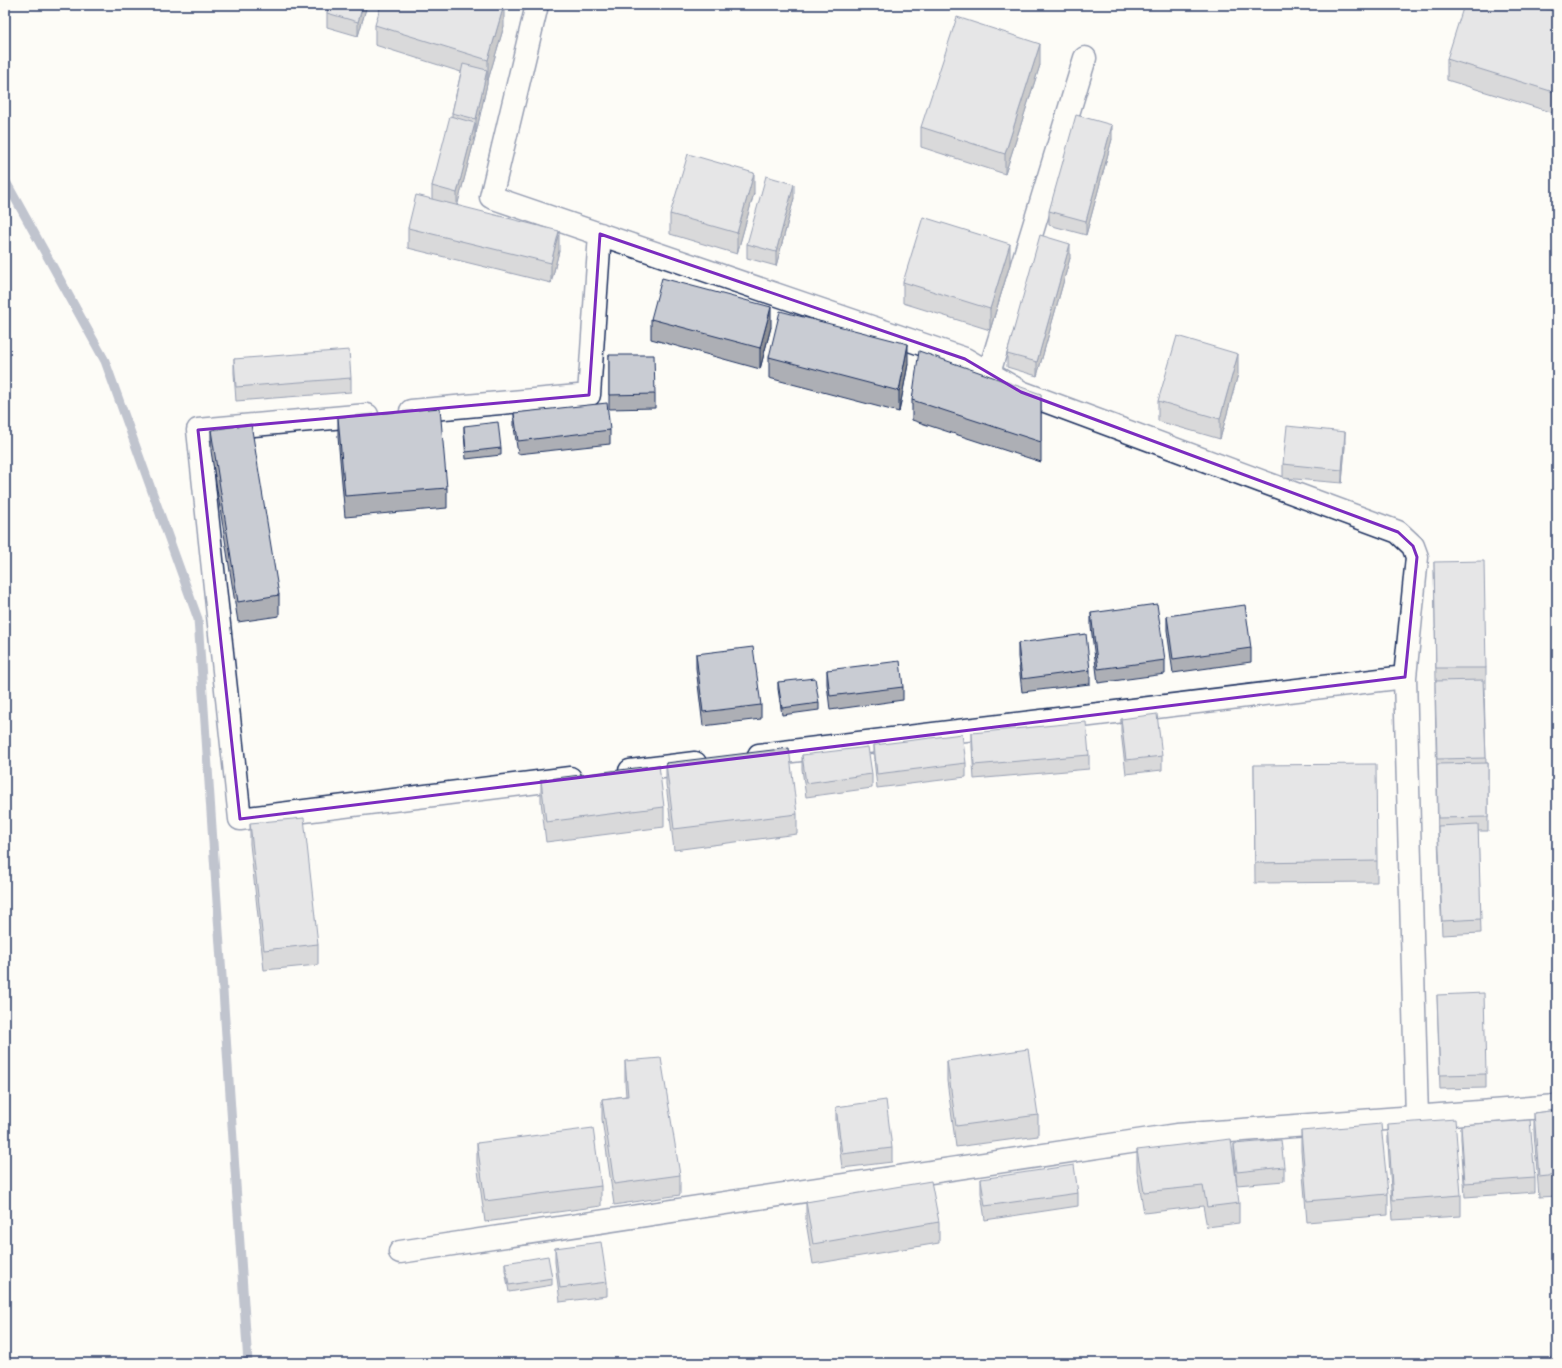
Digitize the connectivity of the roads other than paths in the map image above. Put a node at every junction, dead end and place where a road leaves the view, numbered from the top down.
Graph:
1 (537, 5) edge
2 (1085, 58) dead end
3 (600, 234) junction
4 (989, 373) junction
5 (1405, 677) junction
6 (739, 758) edge
7 (716, 761) edge
8 (613, 773) edge
9 (589, 776) edge
10 (1557, 1106) edge
11 (1417, 1117) junction
12 (400, 1252) dead end

1 - 3 street
2 - 4 street
3 - 4 street
3 - 9 street
4 - 5 street
5 - 6 street
5 - 11 street
7 - 8 street
10 - 11 street
11 - 12 street

